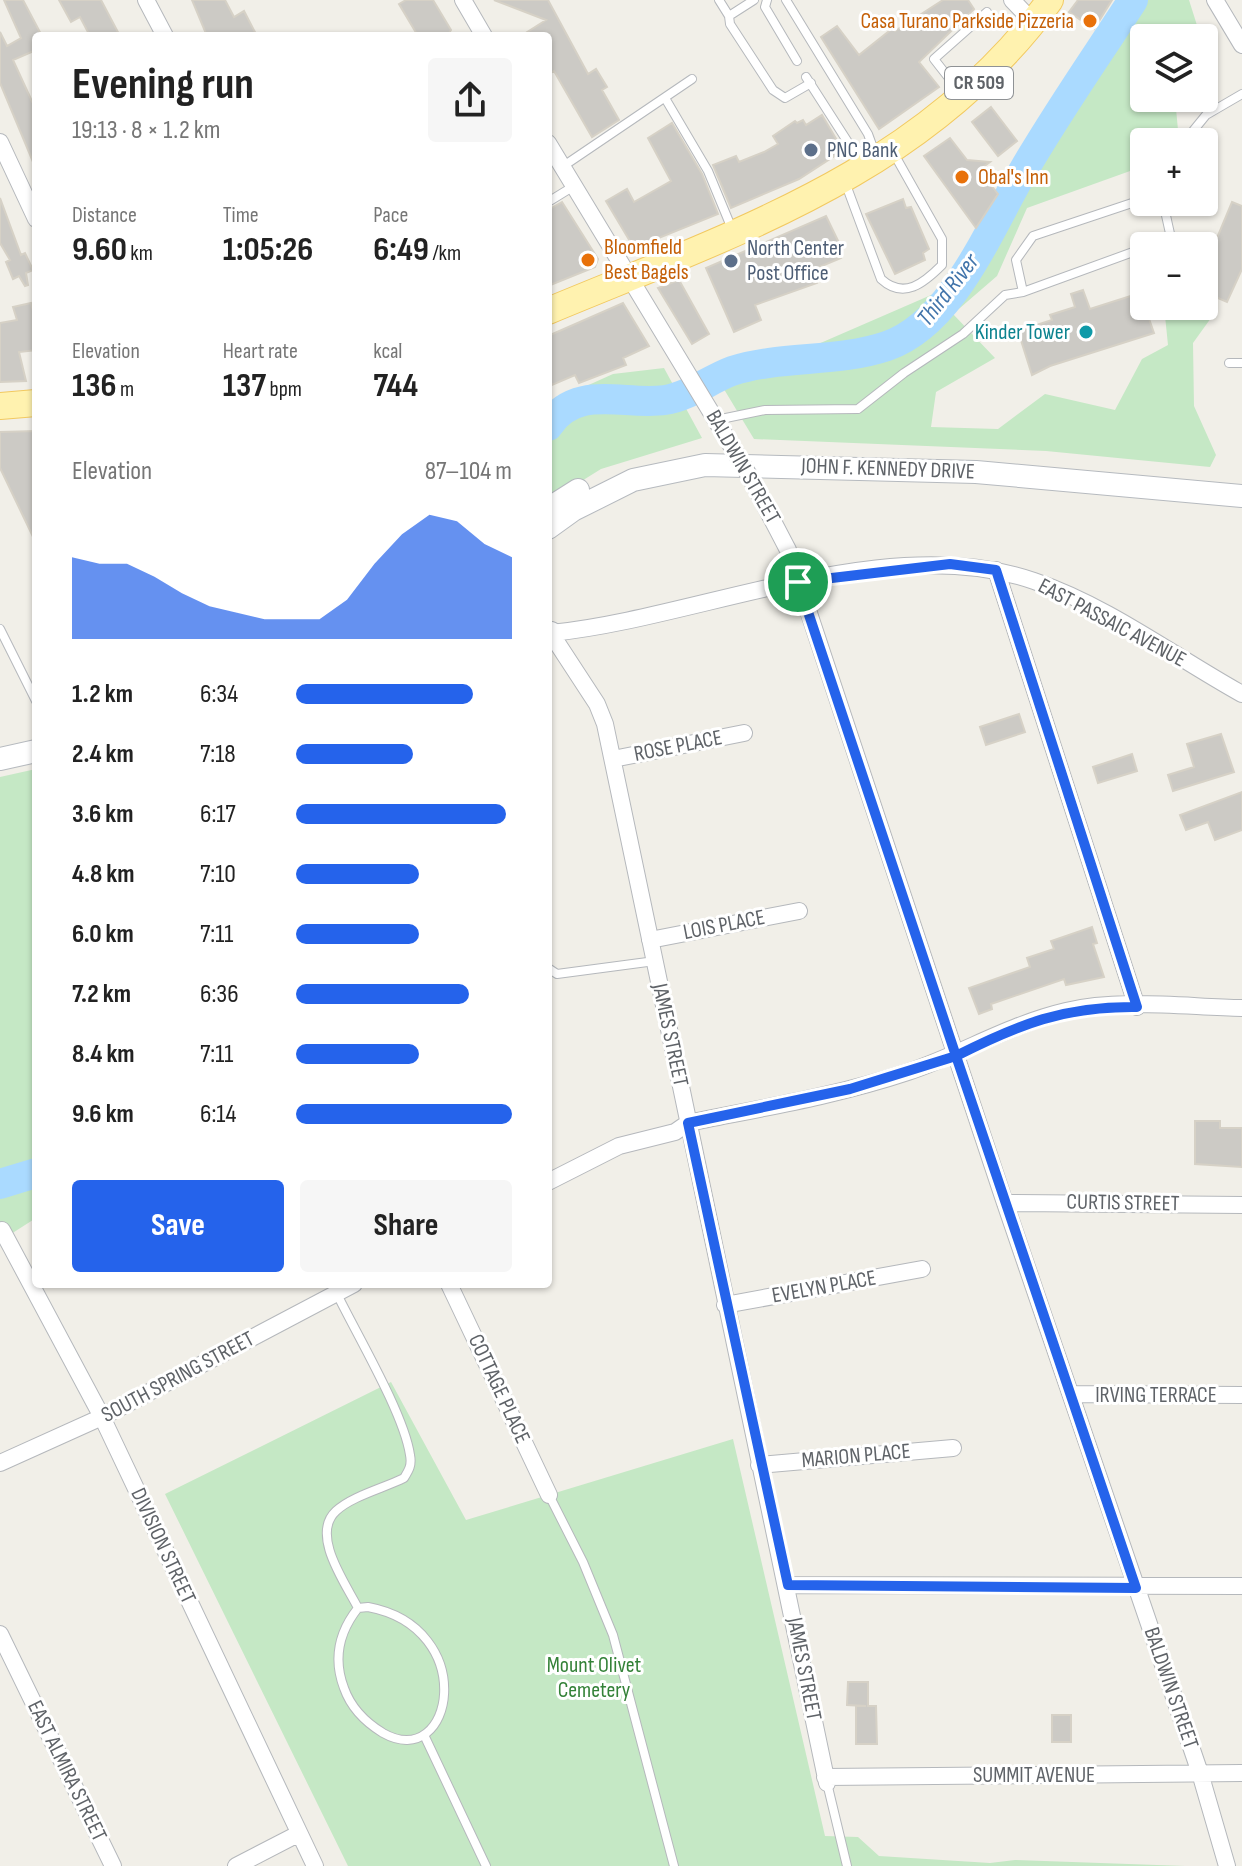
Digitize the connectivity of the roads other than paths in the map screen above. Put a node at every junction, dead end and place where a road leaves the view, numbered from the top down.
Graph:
1 (146, 0) edge
2 (463, 0) edge
3 (719, 0) edge
4 (754, 0) edge
5 (767, 0) edge
6 (786, 0) edge
7 (1012, 0) edge
8 (1050, 0) edge
9 (1215, 0) edge
10 (987, 12) dead end
11 (729, 16) junction
12 (1033, 22) junction
13 (163, 32) edge
14 (482, 32) edge
15 (1242, 45) edge
16 (797, 61) dead end
17 (692, 79) dead end
18 (1242, 94) edge
19 (962, 96) junction
20 (665, 98) junction
21 (1195, 128) edge
22 (0, 142) edge
23 (885, 156) junction
24 (556, 165) edge
25 (844, 181) junction
26 (574, 186) junction
27 (552, 200) edge
28 (1130, 204) edge
29 (32, 210) edge
30 (733, 232) junction
31 (1130, 253) edge
32 (629, 277) junction
33 (1023, 292) junction
34 (552, 309) edge
35 (1229, 363) dead end
36 (1242, 363) edge
37 (32, 403) edge
38 (0, 406) edge
39 (718, 424) junction
40 (1242, 480) edge
41 (1242, 496) edge
42 (552, 507) edge
43 (552, 525) edge
44 (996, 570) junction
45 (798, 582) junction
46 (0, 629) edge
47 (552, 631) edge
48 (552, 636) edge
49 (32, 693) edge
50 (1241, 697) edge
51 (744, 733) dead end
52 (32, 738) edge
53 (0, 744) edge
54 (32, 752) edge
55 (0, 759) edge
56 (613, 759) junction
57 (799, 911) dead end
58 (650, 940) junction
59 (655, 961) junction
60 (552, 971) edge
61 (1137, 1007) junction
62 (1242, 1008) edge
63 (956, 1056) junction
64 (688, 1123) junction
65 (552, 1180) edge
66 (1005, 1203) junction
67 (1242, 1205) edge
68 (2, 1230) edge
69 (922, 1269) dead end
70 (32, 1286) edge
71 (33, 1288) edge
72 (346, 1288) edge
73 (451, 1288) edge
74 (337, 1293) junction
75 (725, 1305) junction
76 (1071, 1394) junction
77 (1242, 1395) edge
78 (102, 1417) junction
79 (953, 1448) dead end
80 (0, 1463) edge
81 (759, 1465) junction
82 (549, 1495) joint
83 (788, 1585) junction
84 (1242, 1586) edge
85 (1136, 1588) junction
86 (358, 1608) junction
87 (0, 1634) edge
88 (425, 1737) junction
89 (1200, 1773) junction
90 (1242, 1773) edge
91 (826, 1780) junction
92 (298, 1834) junction
93 (113, 1866) edge
94 (236, 1866) edge
95 (315, 1866) edge
96 (486, 1866) edge
97 (674, 1866) edge
98 (847, 1866) edge
99 (1227, 1866) edge

1 - 13 street
2 - 14 street
3 - 11 lane
4 - 11 lane
5 - 16 lane
6 - 23 lane
7 - 12 street
8 - 12 main road, CR 509
9 - 15 street
10 - 19 lane
11 - 23 lane
12 - 19 main road, CR 509
17 - 20 lane
18 - 21 lane
19 - 23 main road, CR 509
20 - 24 lane
20 - 30 lane
22 - 29 street
23 - 25 main road, CR 509
23 - 25 lane
24 - 26 street, BALDWIN STREET
25 - 30 main road, CR 509
26 - 27 lane
26 - 32 street, BALDWIN STREET
28 - 33 lane
30 - 32 main road, CR 509
31 - 33 lane
32 - 34 main road, CR 509
32 - 39 street, BALDWIN STREET
33 - 39 lane
35 - 36 lane
37 - 38 main road
39 - 45 street, BALDWIN STREET, bridge
40 - 42 main road, JOHN F. KENNEDY DRIVE
41 - 43 main road, JOHN F. KENNEDY DRIVE
44 - 45 street, EAST PASSAIC AVENUE
44 - 50 street, EAST PASSAIC AVENUE
44 - 61 street
45 - 47 street, EAST PASSAIC AVENUE
45 - 63 street, BALDWIN STREET
46 - 49 lane
48 - 56 street, JAMES STREET
51 - 56 street, ROSE PLACE
52 - 53 main road
54 - 55 main road
56 - 58 street, JAMES STREET
57 - 58 street, LOIS PLACE
58 - 59 street, JAMES STREET
59 - 60 lane
59 - 64 street, JAMES STREET
61 - 62 street
61 - 63 street
63 - 64 street
63 - 66 street, BALDWIN STREET
64 - 65 street
64 - 75 street, JAMES STREET
66 - 67 street, CURTIS STREET
66 - 76 street, BALDWIN STREET
68 - 70 street, DIVISION STREET
69 - 75 street, EVELYN PLACE
71 - 78 street, DIVISION STREET
72 - 74 street, SOUTH SPRING STREET
73 - 82 street, COTTAGE PLACE
74 - 78 street, SOUTH SPRING STREET
74 - 86 lane
75 - 81 street, JAMES STREET
76 - 77 street, IRVING TERRACE
76 - 85 street, BALDWIN STREET
78 - 80 street, SOUTH SPRING STREET
78 - 92 street, DIVISION STREET
79 - 81 street, MARION PLACE
81 - 83 street, JAMES STREET
82 - 97 lane
83 - 85 street
83 - 91 street, JAMES STREET
84 - 85 street
85 - 89 street, BALDWIN STREET
86 - 88 lane
86 - 88 lane
87 - 93 street, EAST ALMIRA STREET
88 - 96 lane
89 - 90 street, SUMMIT AVENUE
89 - 91 street, SUMMIT AVENUE
89 - 99 street, BALDWIN STREET
91 - 98 lane
92 - 94 street
92 - 95 street, DIVISION STREET

